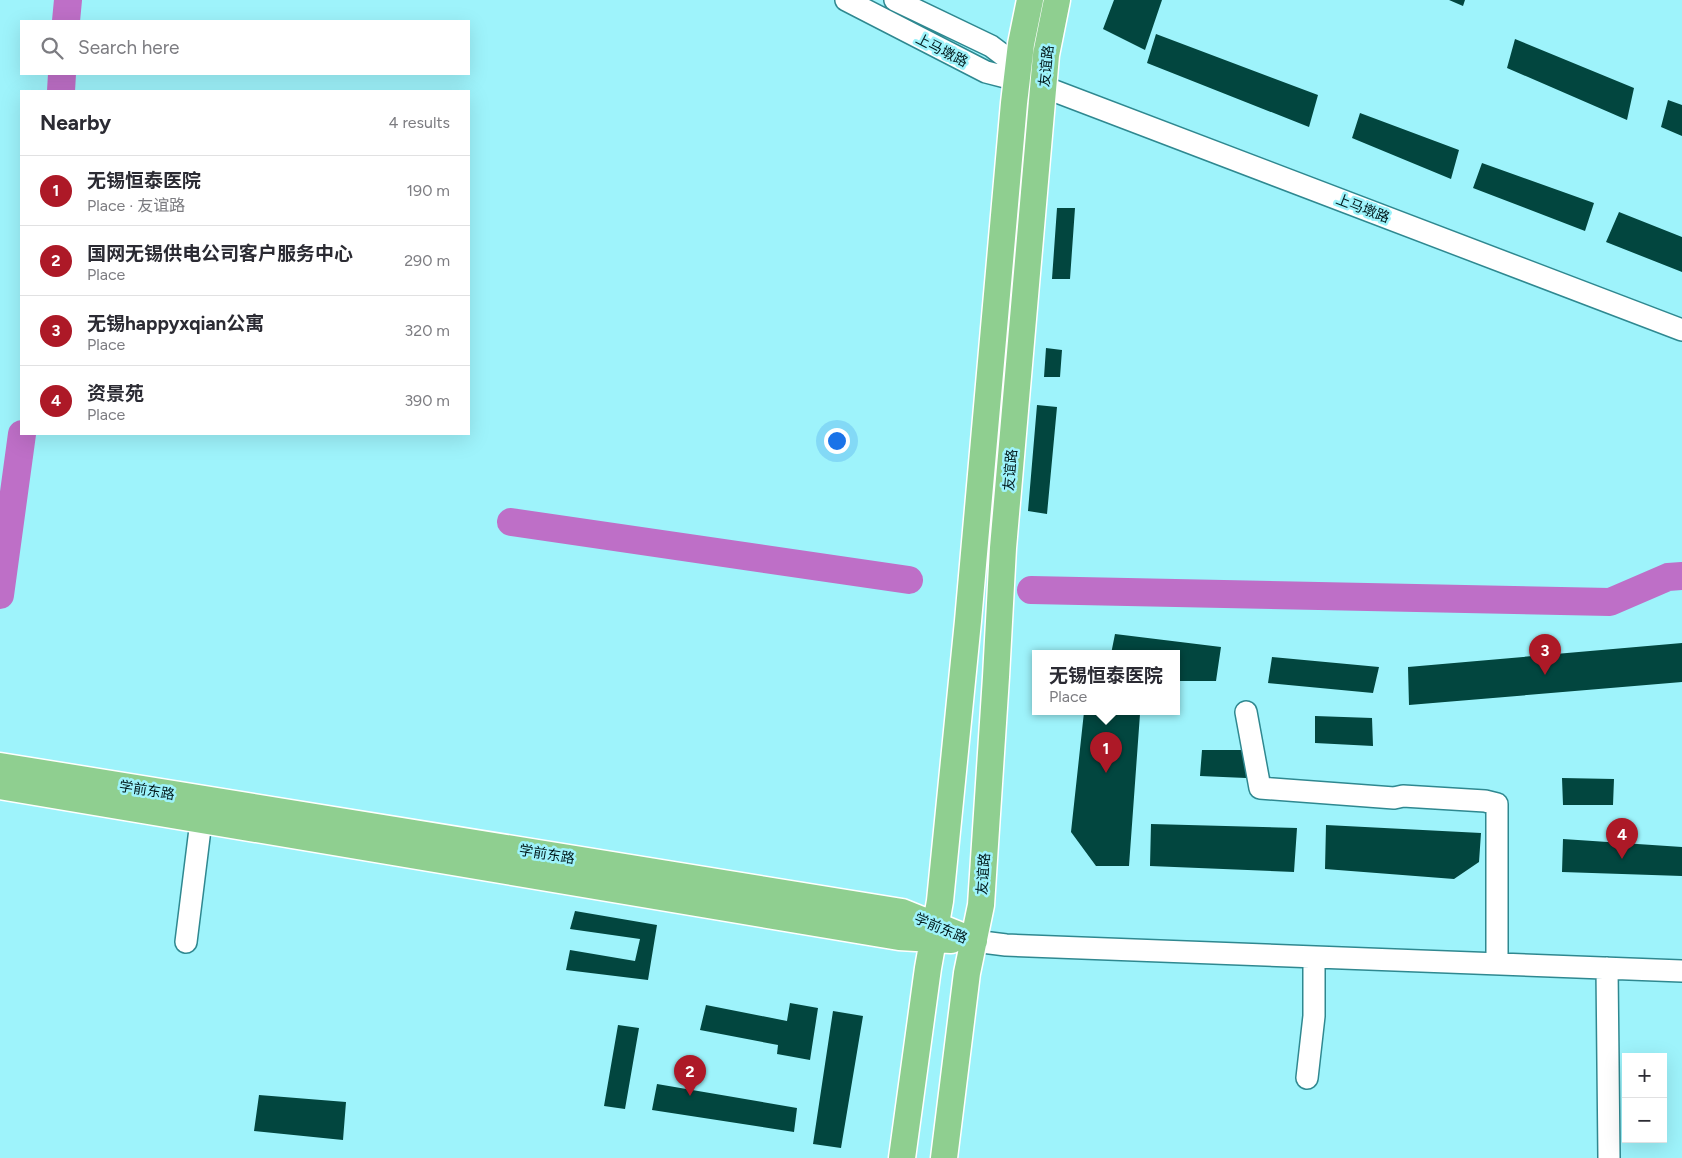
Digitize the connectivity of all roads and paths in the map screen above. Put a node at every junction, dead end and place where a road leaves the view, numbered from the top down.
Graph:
1 (846, 0) edge
2 (895, 0) edge
3 (1030, 0) edge
4 (1057, 0) edge
5 (1018, 73) junction
6 (1044, 86) junction
7 (1682, 330) edge
8 (1246, 712) dead end
9 (0, 766) edge
10 (0, 786) edge
11 (201, 821) junction
12 (935, 932) junction
13 (974, 940) junction
14 (186, 942) dead end
15 (1314, 957) junction
16 (1497, 964) junction
17 (1607, 968) junction
18 (1682, 971) edge
19 (1307, 1078) dead end
20 (902, 1158) edge
21 (944, 1158) edge
22 (1608, 1158) edge

1 - 5 street, 上马墩路
2 - 5 street, 上马墩路
3 - 5 main road, 友谊路
4 - 6 main road, 友谊路
5 - 6 street, 上马墩路
5 - 12 main road, 友谊路
6 - 7 street, 上马墩路
6 - 13 main road, 友谊路
8 - 16 street
9 - 12 main road, 学前东路
10 - 11 main road, 学前东路
11 - 12 main road, 学前东路
11 - 14 street
12 - 13 main road, 学前东路
12 - 20 main road, 友谊路
13 - 15 street
13 - 21 main road, 友谊路
15 - 16 street
15 - 19 street
16 - 17 street
17 - 18 street
17 - 22 street

